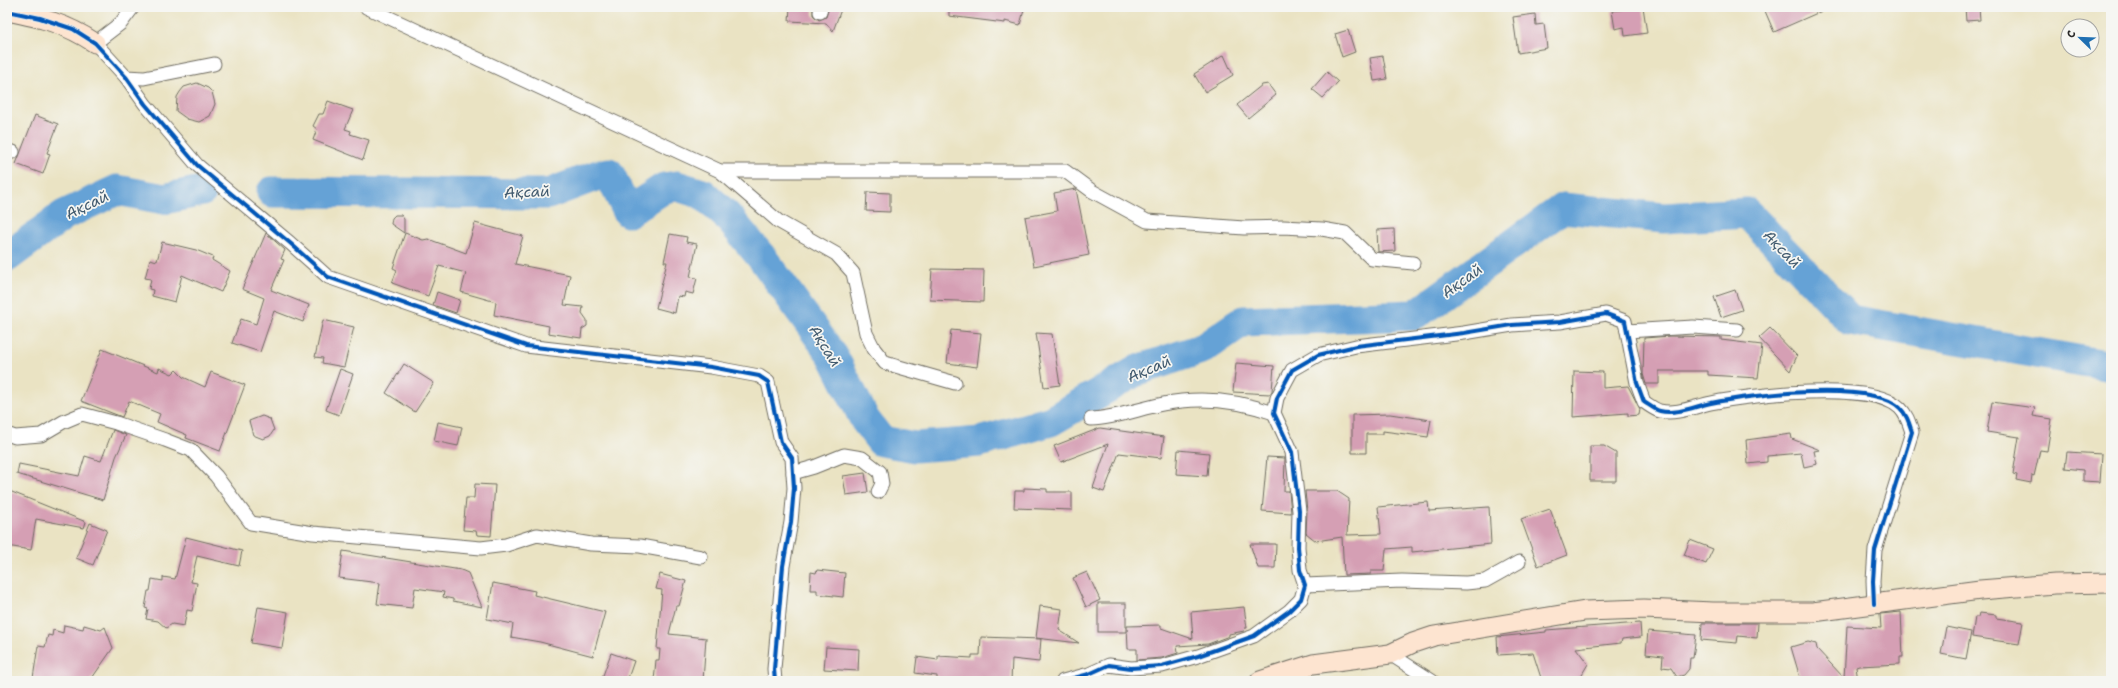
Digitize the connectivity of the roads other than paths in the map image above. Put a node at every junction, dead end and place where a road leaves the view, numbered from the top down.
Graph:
1 (133, 7) edge
2 (366, 7) edge
3 (7, 11) edge
4 (95, 43) junction
5 (214, 64) dead end
6 (126, 77) junction
7 (720, 171) junction
8 (1413, 263) dead end
9 (1737, 330) dead end
10 (1627, 331) junction
11 (954, 383) dead end
12 (1274, 413) junction
13 (1091, 419) dead end
14 (7, 434) edge
15 (793, 473) junction
16 (878, 492) dead end
17 (700, 557) dead end
18 (1519, 562) dead end
19 (2111, 583) edge
20 (1305, 585) junction
21 (1874, 604) junction
22 (1390, 654) junction
23 (774, 681) edge
24 (1063, 681) edge
25 (1260, 681) edge
26 (1432, 681) edge

1 - 4 street
2 - 7 street
3 - 4 street
4 - 6 street
5 - 6 street
6 - 15 street
7 - 8 street
7 - 11 street
9 - 10 street
10 - 12 street
10 - 21 street
12 - 13 street
12 - 20 street
14 - 17 street
15 - 16 street
15 - 23 street
18 - 20 street
19 - 21 street
20 - 24 street
21 - 22 street
22 - 25 street
22 - 26 street

